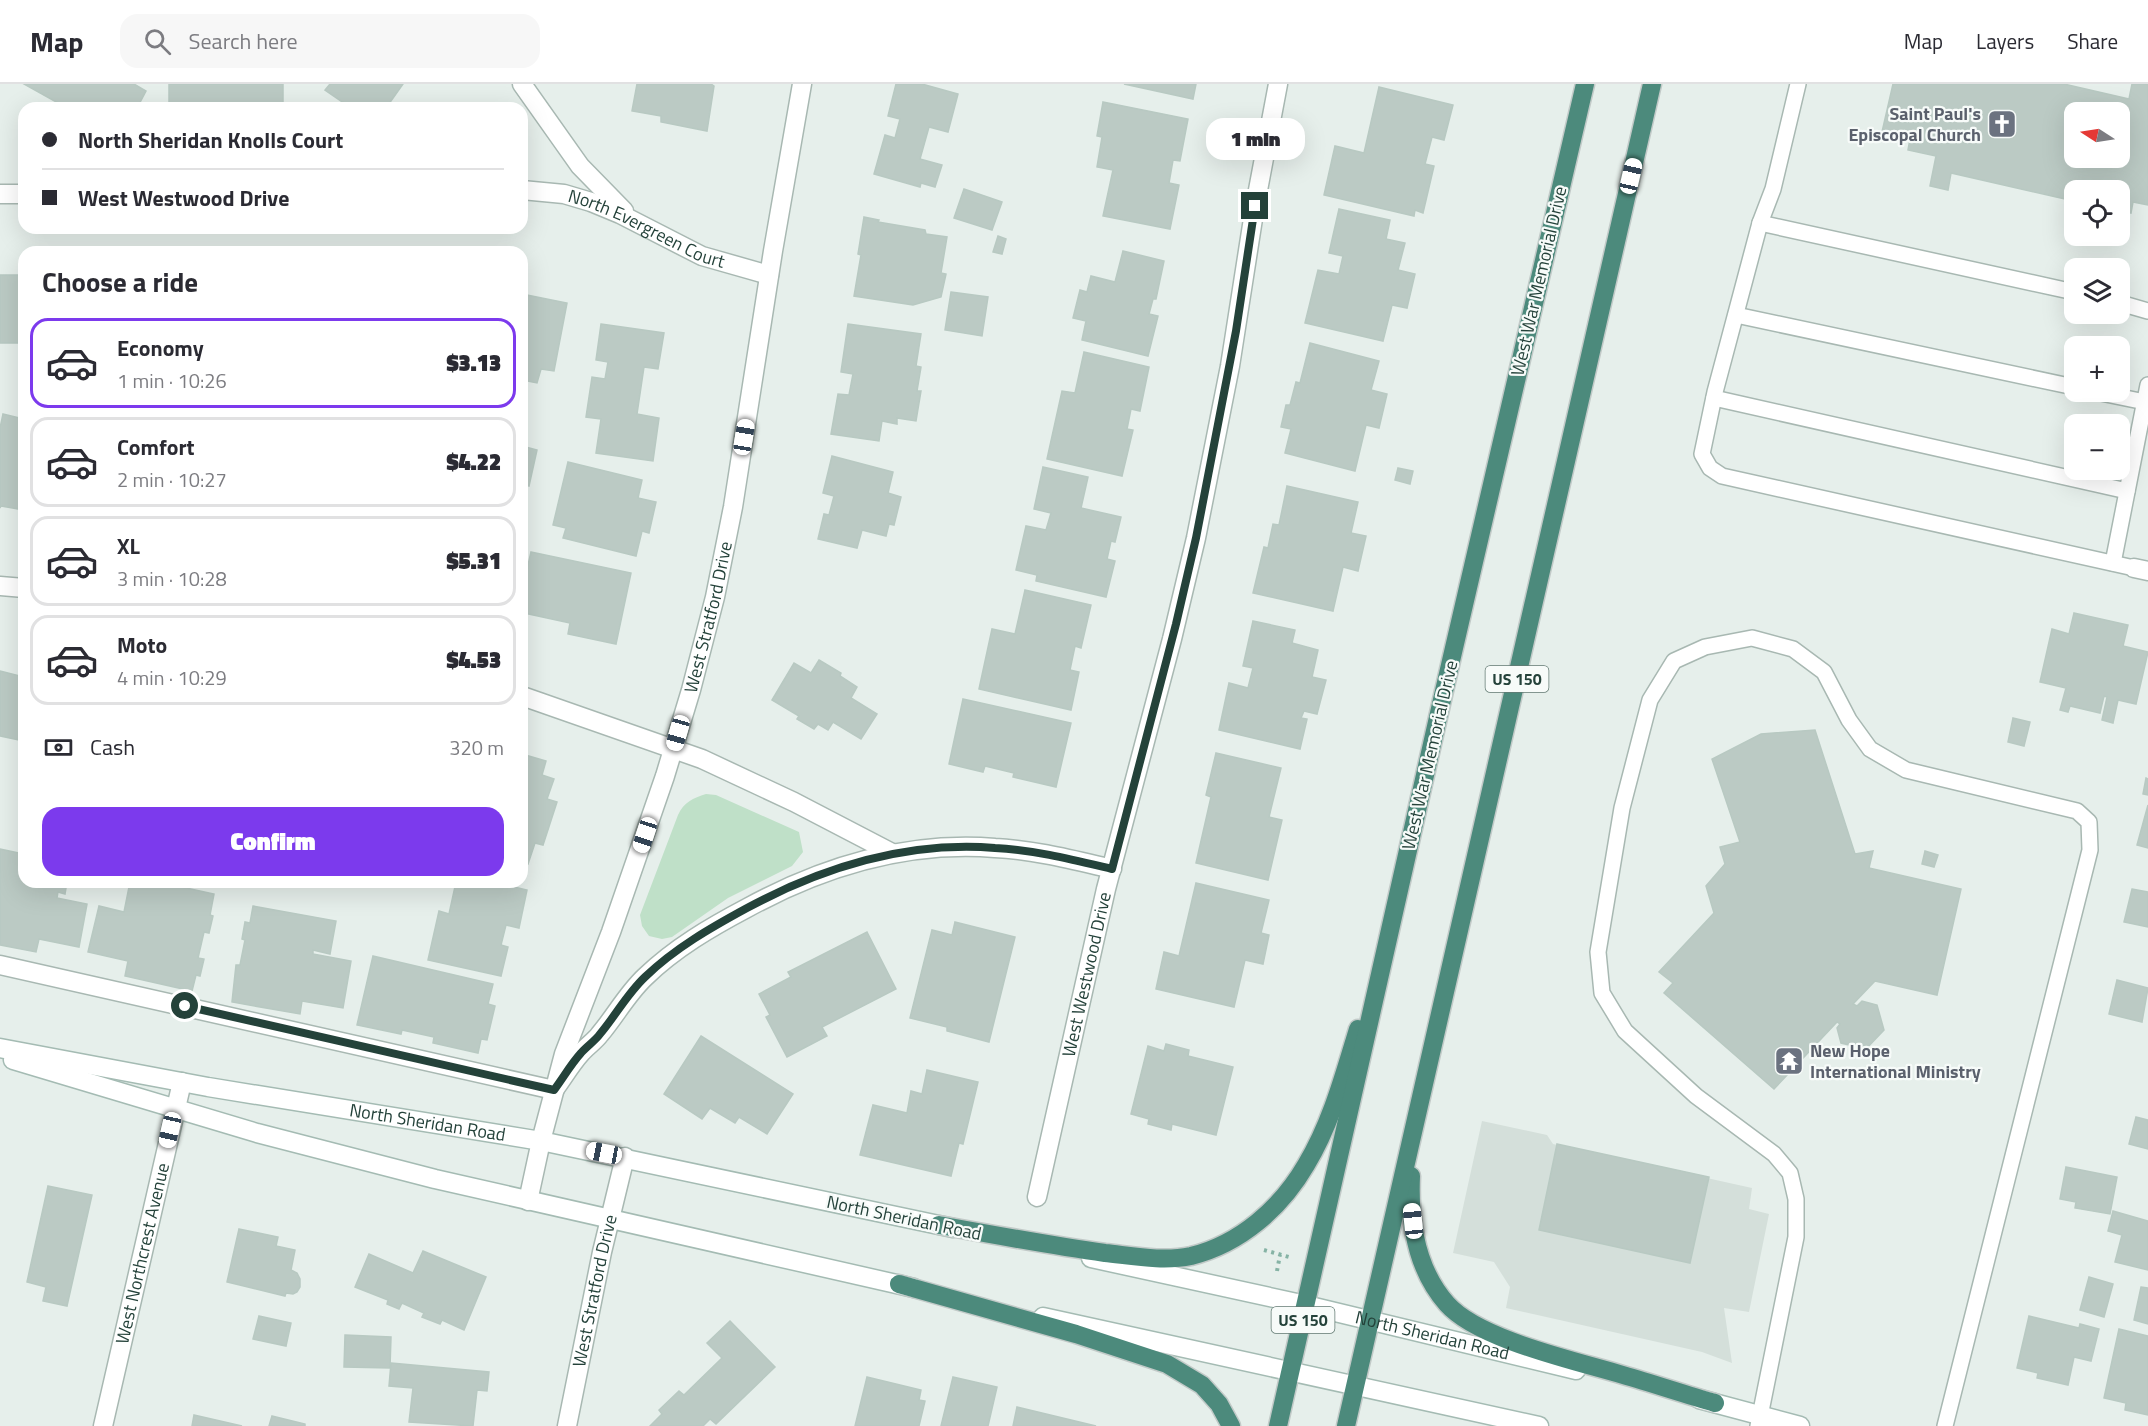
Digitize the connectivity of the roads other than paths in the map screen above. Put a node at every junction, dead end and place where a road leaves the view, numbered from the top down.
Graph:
1 (522, 84) edge
2 (802, 84) edge
3 (1278, 84) edge
4 (1585, 84) edge
5 (1652, 84) edge
6 (1798, 84) edge
7 (528, 190) edge
8 (0, 194) edge
9 (18, 194) edge
10 (636, 222) junction
11 (1760, 223) junction
12 (769, 275) junction
13 (2064, 290) edge
14 (2130, 306) edge
15 (2148, 311) edge
16 (1736, 315) junction
17 (2064, 385) edge
18 (2148, 385) edge
19 (1714, 398) junction
20 (2130, 399) edge
21 (2145, 402) junction
22 (2127, 491) junction
23 (2113, 563) junction
24 (2141, 570) edge
25 (0, 586) edge
26 (18, 588) edge
27 (528, 698) edge
28 (674, 748) junction
29 (892, 853) junction
30 (1408, 855) junction
31 (1112, 869) junction
32 (0, 965) edge
33 (1442, 1006) junction
34 (0, 1048) edge
35 (0, 1056) edge
36 (182, 1082) junction
37 (554, 1090) junction
38 (175, 1110) junction
39 (541, 1141) junction
40 (625, 1157) junction
41 (1036, 1197) dead end
42 (528, 1201) junction
43 (610, 1220) junction
44 (939, 1225) junction
45 (899, 1284) junction
46 (1306, 1305) junction
47 (1370, 1321) junction
48 (1291, 1372) junction
49 (1356, 1386) junction
50 (1715, 1403) junction
51 (1760, 1420) edge
52 (103, 1426) edge
53 (567, 1426) edge
54 (1232, 1426) edge
55 (1278, 1426) edge
56 (1346, 1426) edge
57 (1539, 1426) edge
58 (1800, 1426) edge
59 (1945, 1426) edge

1 - 10 street
2 - 12 street, West Stratford Drive
3 - 31 street, West Westwood Drive
4 - 30 highway, West War Memorial Drive / US 150
5 - 33 highway, US 150
6 - 11 lane
7 - 10 street, North Evergreen Court
8 - 9 street
10 - 12 street, North Evergreen Court
11 - 13 lane
11 - 16 lane
12 - 28 street, West Stratford Drive
14 - 15 lane
16 - 17 lane
16 - 19 lane
18 - 21 lane
19 - 22 lane
19 - 23 lane
20 - 21 lane
21 - 22 lane
22 - 23 lane
23 - 24 lane
25 - 26 street
27 - 28 street
28 - 29 street
28 - 37 street, West Stratford Drive
29 - 31 street
29 - 37 street
30 - 44 highway
30 - 46 highway, West War Memorial Drive / US 150
31 - 41 street, West Westwood Drive
32 - 37 street
33 - 47 highway, US 150
33 - 50 highway
34 - 36 street, North Sheridan Road
35 - 38 street
36 - 38 street, West Northcrest Avenue
36 - 39 street, North Sheridan Road
37 - 39 street, West Stratford Drive
38 - 42 street
38 - 52 street, West Northcrest Avenue
39 - 40 street, North Sheridan Road
39 - 42 street, West Stratford Drive
40 - 43 street, West Stratford Drive
40 - 44 street, North Sheridan Road
42 - 43 street
43 - 45 street
43 - 53 street, West Stratford Drive
44 - 46 street, North Sheridan Road
45 - 48 street
45 - 54 highway
46 - 47 street, North Sheridan Road
46 - 48 highway, West War Memorial Drive / US 150
47 - 49 highway, US 150
47 - 50 street, North Sheridan Road
48 - 49 street
48 - 55 highway, West War Memorial Drive / US 150
49 - 56 highway, US 150
49 - 57 street
50 - 51 street, North Sheridan Road
51 - 58 street, North Sheridan Road
51 - 59 lane

